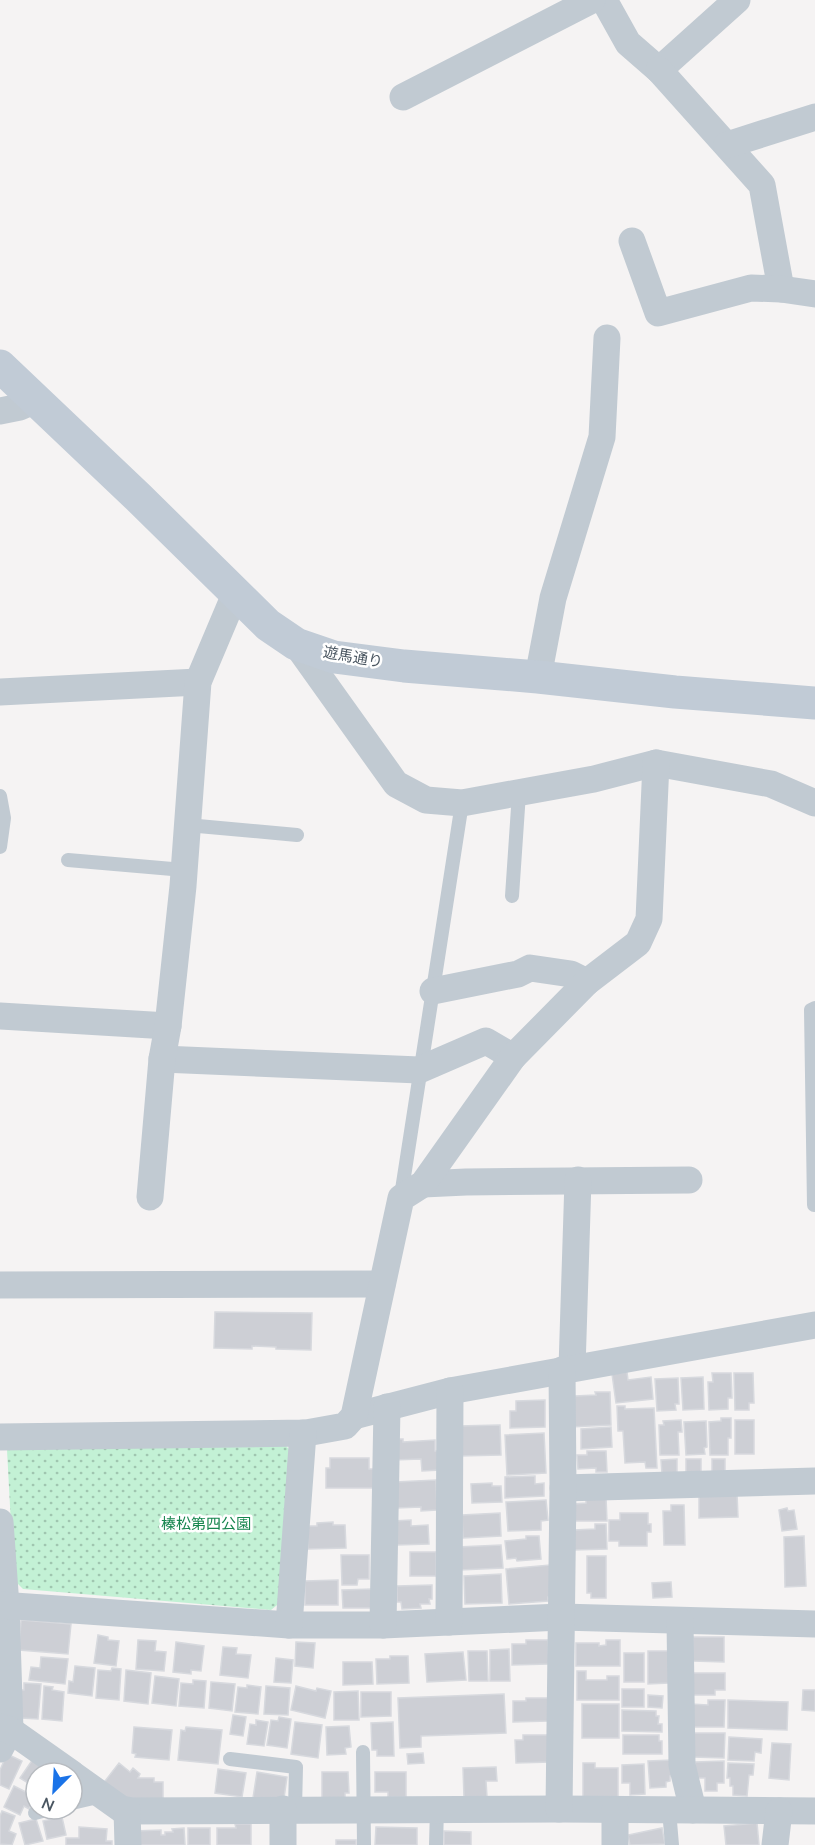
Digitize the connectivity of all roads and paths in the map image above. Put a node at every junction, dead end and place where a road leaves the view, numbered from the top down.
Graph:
1 (592, 0) edge
2 (604, 0) edge
3 (737, 0) edge
4 (659, 70) junction
5 (403, 96) dead end
6 (815, 117) edge
7 (727, 145) junction
8 (632, 241) dead end
9 (781, 289) junction
10 (815, 294) edge
11 (608, 338) dead end
12 (0, 366) edge
13 (36, 400) junction
14 (0, 411) edge
15 (236, 592) junction
16 (296, 644) junction
17 (538, 678) junction
18 (198, 682) junction
19 (0, 692) edge
20 (815, 703) edge
21 (656, 763) junction
22 (519, 793) junction
23 (0, 801) edge
24 (462, 803) junction
25 (815, 803) edge
26 (187, 825) junction
27 (297, 835) dead end
28 (0, 847) edge
29 (68, 860) dead end
30 (184, 870) junction
31 (512, 896) dead end
32 (587, 982) junction
33 (433, 991) junction
34 (815, 1008) edge
35 (0, 1016) edge
36 (168, 1026) junction
37 (513, 1057) junction
38 (162, 1059) junction
39 (422, 1069) junction
40 (578, 1180) junction
41 (689, 1180) dead end
42 (814, 1188) edge
43 (412, 1191) junction
44 (150, 1197) dead end
45 (814, 1205) edge
46 (382, 1284) junction
47 (0, 1285) edge
48 (815, 1325) edge
49 (567, 1369) junction
50 (450, 1391) junction
51 (387, 1407) junction
52 (354, 1416) junction
53 (303, 1433) junction
54 (0, 1437) edge
55 (815, 1481) edge
56 (563, 1488) junction
57 (0, 1522) edge
58 (3, 1605) edge
59 (561, 1617) junction
60 (680, 1621) junction
61 (449, 1622) junction
62 (815, 1624) edge
63 (289, 1625) junction
64 (382, 1625) junction
65 (3, 1735) edge
66 (363, 1752) dead end
67 (230, 1759) dead end
68 (50, 1761) edge
69 (84, 1782) edge
70 (103, 1795) junction
71 (84, 1800) edge
72 (289, 1809) junction
73 (364, 1809) junction
74 (437, 1809) junction
75 (559, 1809) junction
76 (127, 1810) junction
77 (615, 1810) junction
78 (681, 1810) junction
79 (779, 1811) junction
80 (815, 1811) edge
81 (128, 1845) edge
82 (283, 1845) edge
83 (364, 1845) edge
84 (436, 1845) edge
85 (615, 1845) edge
86 (672, 1845) edge
87 (775, 1845) edge

1 - 5 street
2 - 4 street
3 - 4 street
4 - 7 street
6 - 7 street
7 - 9 street
8 - 9 street
9 - 10 street
11 - 17 street
12 - 13 street, 遊馬通り
13 - 14 street
13 - 15 street, 遊馬通り
15 - 16 street, 遊馬通り
15 - 18 street
16 - 17 street, 遊馬通り
16 - 24 street
17 - 20 street, 遊馬通り
18 - 19 street
18 - 26 street
21 - 22 street
21 - 25 street
21 - 32 street
22 - 24 street
22 - 31 lane
23 - 28 lane
24 - 33 lane
26 - 27 lane
26 - 30 street
29 - 30 lane
30 - 36 street
32 - 33 street
32 - 37 street
33 - 39 lane
34 - 42 lane
35 - 36 street
36 - 38 street
37 - 39 street
37 - 43 street
38 - 39 street
38 - 44 street
39 - 43 lane
40 - 41 street
40 - 43 street
40 - 49 street
42 - 45 lane
43 - 46 street
46 - 47 street
46 - 52 street
48 - 49 street
49 - 50 street
49 - 56 street
50 - 51 street
50 - 61 street
51 - 52 street
51 - 64 street
52 - 53 street
53 - 54 street
53 - 63 street
55 - 56 street
56 - 59 street
57 - 58 street
58 - 63 street
58 - 65 street
59 - 60 street
59 - 61 street
59 - 75 street
60 - 62 street
60 - 78 street
61 - 64 street
63 - 64 street
65 - 68 street
66 - 73 lane
67 - 72 lane
69 - 70 street
70 - 71 lane
70 - 76 street
72 - 73 street
72 - 76 street
72 - 82 street
73 - 74 street
73 - 83 lane
74 - 75 street
74 - 84 lane
75 - 77 street
76 - 81 street
77 - 78 street
77 - 85 street
78 - 79 street
78 - 86 lane
79 - 80 street
79 - 87 street

